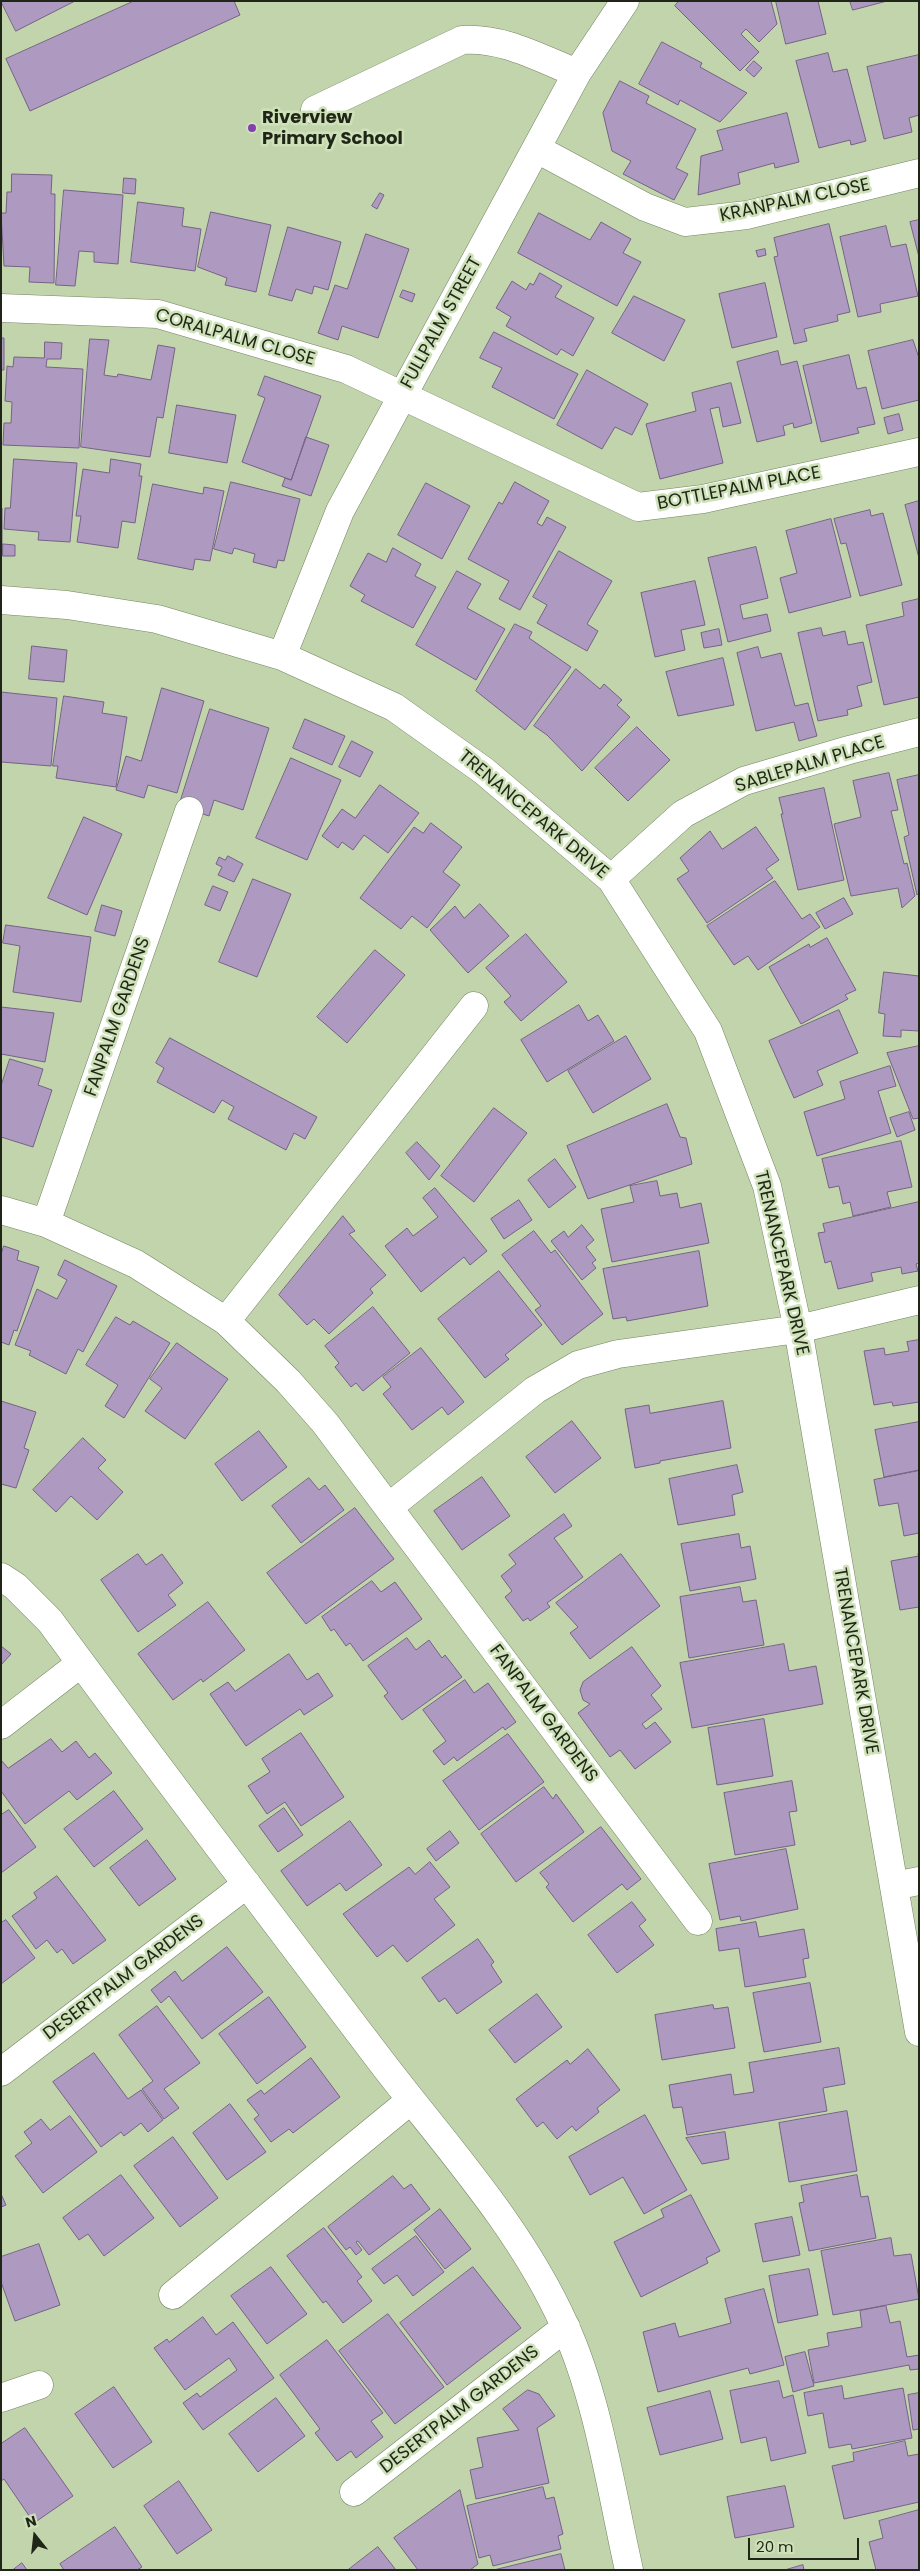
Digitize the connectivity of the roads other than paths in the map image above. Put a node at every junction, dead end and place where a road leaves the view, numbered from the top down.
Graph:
1 (625, 1) edge
2 (576, 73) junction
3 (315, 110) dead end
4 (536, 149) junction
5 (919, 173) edge
6 (1, 308) edge
7 (402, 395) junction
8 (919, 452) edge
9 (1, 600) edge
10 (282, 656) junction
11 (919, 732) edge
12 (189, 811) dead end
13 (611, 879) junction
14 (474, 1006) dead end
15 (1, 1210) edge
16 (46, 1223) junction
17 (919, 1300) edge
18 (226, 1321) junction
19 (798, 1329) junction
20 (389, 1507) junction
21 (1, 1577) edge
22 (81, 1663) junction
23 (1, 1725) edge
24 (247, 1884) junction
25 (906, 1884) edge
26 (698, 1921) dead end
27 (919, 2032) edge
28 (1, 2072) edge
29 (411, 2100) junction
30 (173, 2296) dead end
31 (566, 2327) junction
32 (40, 2385) dead end
33 (1, 2398) edge
34 (354, 2492) dead end
35 (629, 2570) edge

1 - 2 street, FULLPALM STREET
2 - 3 street
2 - 4 street, FULLPALM STREET
4 - 5 street, KRANPALM CLOSE
4 - 7 street, FULLPALM STREET
6 - 7 street, CORALPALM CLOSE
7 - 8 street, BOTTLEPALM PLACE
7 - 10 street, FULLPALM STREET
9 - 10 street, TRENANCEPARK DRIVE
10 - 13 street, TRENANCEPARK DRIVE
11 - 13 street, SABLEPALM PLACE
12 - 16 street, FANPALM GARDENS
13 - 19 street, TRENANCEPARK DRIVE
14 - 18 street
15 - 16 street, FANPALM GARDENS
16 - 18 street, FANPALM GARDENS
17 - 19 street
18 - 20 street, FANPALM GARDENS
19 - 20 street
19 - 25 street, TRENANCEPARK DRIVE
20 - 26 street, FANPALM GARDENS
21 - 22 street
22 - 23 street
22 - 24 street
24 - 28 street, DESERTPALM GARDENS
24 - 29 street
25 - 27 street, TRENANCEPARK DRIVE
29 - 30 street
29 - 31 street
31 - 34 street, DESERTPALM GARDENS
31 - 35 street
32 - 33 street

